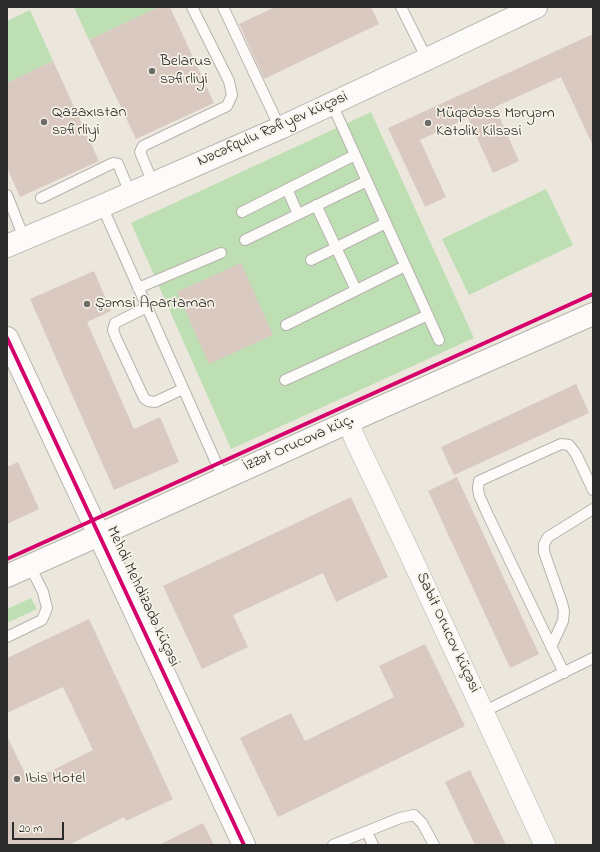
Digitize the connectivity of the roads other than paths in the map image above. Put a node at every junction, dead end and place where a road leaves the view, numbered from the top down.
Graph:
1 (192, 7) edge
2 (223, 7) edge
3 (401, 7) edge
4 (536, 7) edge
5 (427, 60) junction
6 (332, 104) junction
7 (280, 128) junction
8 (355, 155) junction
9 (367, 181) junction
10 (153, 183) junction
11 (287, 190) junction
12 (130, 194) junction
13 (7, 195) edge
14 (41, 198) dead end
15 (316, 205) junction
16 (102, 206) junction
17 (242, 212) dead end
18 (298, 214) junction
19 (386, 223) junction
20 (245, 240) dead end
21 (16, 242) edge
22 (336, 247) junction
23 (221, 253) dead end
24 (311, 260) dead end
25 (405, 266) junction
26 (138, 288) junction
27 (356, 290) junction
28 (147, 307) junction
29 (593, 314) edge
30 (428, 315) junction
31 (286, 325) dead end
32 (7, 338) edge
33 (439, 340) dead end
34 (284, 380) dead end
35 (183, 389) junction
36 (348, 422) junction
37 (223, 478) junction
38 (593, 490) edge
39 (593, 509) edge
40 (99, 534) junction
41 (30, 566) junction
42 (7, 576) edge
43 (7, 637) edge
44 (552, 647) junction
45 (593, 658) edge
46 (564, 673) junction
47 (483, 712) junction
48 (367, 832) junction
49 (244, 845) edge
50 (333, 845) edge
51 (373, 845) edge
52 (434, 845) edge
53 (545, 845) edge

1 - 10 lane
2 - 7 lane
3 - 5 lane
4 - 5 main road, Nəcəfqulu Rəfiyev küçəsi
5 - 6 main road, Nəcəfqulu Rəfiyev küçəsi
6 - 7 main road, Nəcəfqulu Rəfiyev küçəsi
6 - 8 lane
7 - 10 main road, Nəcəfqulu Rəfiyev küçəsi
8 - 9 lane
8 - 11 lane
9 - 15 lane
9 - 19 lane
10 - 12 main road, Nəcəfqulu Rəfiyev küçəsi
11 - 17 lane
11 - 18 lane
12 - 14 lane
12 - 16 main road, Nəcəfqulu Rəfiyev küçəsi
13 - 21 lane
15 - 18 lane
15 - 22 lane
16 - 21 main road, Nəcəfqulu Rəfiyev küçəsi
16 - 26 lane
18 - 20 lane
19 - 22 lane
19 - 25 lane
22 - 24 lane
22 - 27 lane
23 - 26 lane
25 - 27 lane
25 - 30 lane
26 - 28 lane
27 - 31 lane
28 - 35 lane
28 - 35 lane
29 - 36 main road, İzzət Orucova küç.
30 - 33 lane
30 - 34 lane
32 - 40 main road, Mehdi Mehdizadə küçəsi
35 - 37 lane
36 - 37 main road, İzzət Orucova küç.
36 - 47 street, Sabit Orucov küçəsi
37 - 40 main road, İzzət Orucova küç.
38 - 44 lane
39 - 44 lane
40 - 41 main road, İzzət Orucova küç.
40 - 49 main road, Mehdi Mehdizadə küçəsi
41 - 42 main road, İzzət Orucova küç.
41 - 43 lane
44 - 46 lane
45 - 46 lane
46 - 47 lane
47 - 53 street, Sabit Orucov küçəsi
48 - 50 lane
48 - 51 lane
48 - 52 lane

